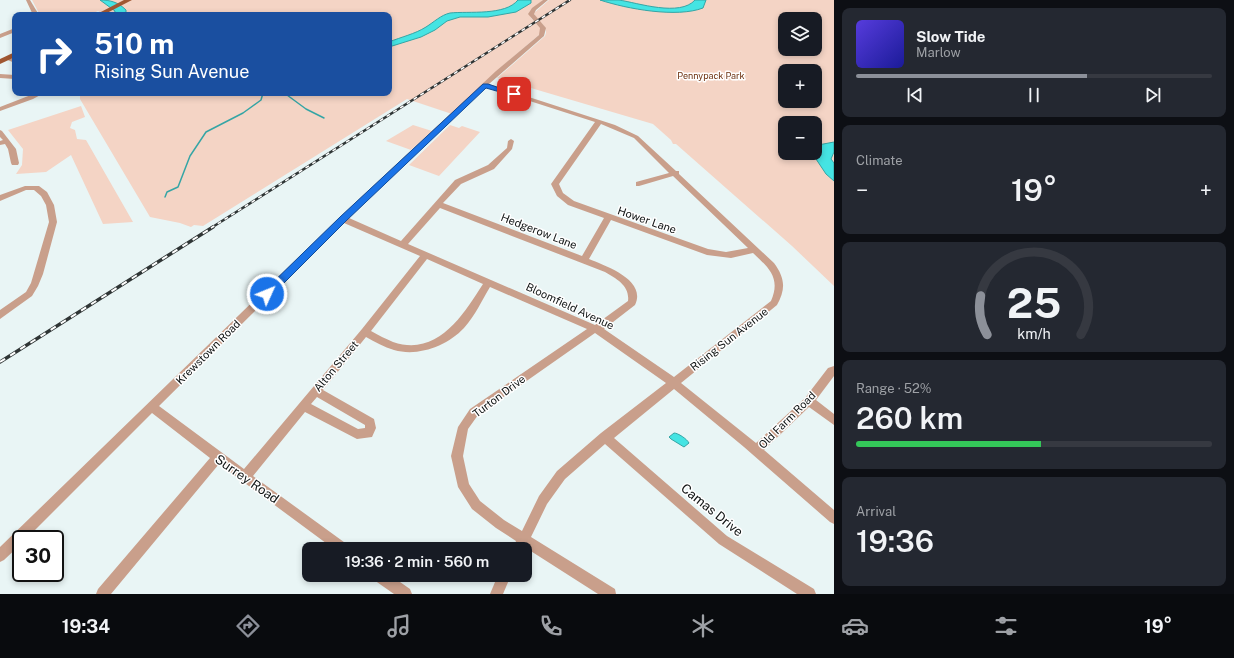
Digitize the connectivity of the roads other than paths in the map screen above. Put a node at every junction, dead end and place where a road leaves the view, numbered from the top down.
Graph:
1 (28, 0) edge
2 (124, 0) edge
3 (129, 0) edge
4 (546, 0) edge
5 (34, 12) edge
6 (102, 12) edge
7 (102, 12) edge
8 (12, 31) edge
9 (0, 36) edge
10 (12, 56) edge
11 (3, 60) edge
12 (0, 76) edge
13 (12, 77) edge
14 (485, 85) junction
15 (35, 96) edge
16 (0, 109) edge
17 (599, 122) junction
18 (0, 132) edge
19 (511, 141) dead end
20 (3, 142) edge
21 (15, 163) dead end
22 (676, 173) junction
23 (639, 184) dead end
24 (0, 198) edge
25 (438, 204) junction
26 (608, 218) junction
27 (343, 219) junction
28 (402, 244) junction
29 (755, 249) junction
30 (425, 255) junction
31 (584, 260) junction
32 (489, 282) junction
33 (629, 285) joint
34 (0, 315) edge
35 (596, 329) junction
36 (365, 332) junction
37 (834, 370) edge
38 (674, 382) junction
39 (315, 391) junction
40 (809, 400) junction
41 (303, 405) junction
42 (152, 407) junction
43 (834, 420) edge
44 (605, 437) junction
45 (756, 451) junction
46 (217, 458) junction
47 (245, 476) junction
48 (834, 518) edge
49 (335, 542) edge
50 (519, 542) edge
51 (522, 542) edge
52 (532, 550) edge
53 (0, 556) edge
54 (388, 582) edge
55 (502, 582) edge
56 (109, 592) edge
57 (400, 592) edge
58 (496, 594) edge
59 (610, 594) edge
60 (809, 594) edge

1 - 5 street
2 - 6 main road
3 - 7 main road
4 - 14 street, Krewstown Road
8 - 9 street
10 - 11 main road
12 - 13 street
14 - 17 street, Rising Sun Avenue
14 - 27 street, Krewstown Road
15 - 16 street
17 - 22 street, Rising Sun Avenue
17 - 26 street, Hower Lane
18 - 20 street
19 - 25 street
20 - 21 street
22 - 23 street
22 - 29 street, Rising Sun Avenue
24 - 34 street
25 - 28 street
25 - 31 street, Hedgerow Lane
26 - 29 street, Hower Lane
26 - 31 street
27 - 28 street, Bloomfield Avenue
27 - 42 street, Krewstown Road
28 - 30 street, Bloomfield Avenue
29 - 38 street, Rising Sun Avenue
30 - 32 street, Bloomfield Avenue
30 - 36 street, Alton Street
31 - 33 street, Hedgerow Lane
32 - 35 street, Bloomfield Avenue
32 - 36 street
33 - 35 street, Turton Drive
35 - 38 street, Bloomfield Avenue
35 - 50 street, Turton Drive
36 - 39 street, Alton Street
37 - 40 street, Old Farm Road
38 - 44 street, Rising Sun Avenue
38 - 45 street, Bloomfield Avenue
39 - 41 street, Alton Street
39 - 41 street
40 - 43 street
40 - 45 street, Old Farm Road
41 - 47 street, Alton Street
42 - 46 street, Surrey Road
42 - 53 street, Krewstown Road
44 - 51 street, Rising Sun Avenue
44 - 60 street, Camas Drive
45 - 48 street, Bloomfield Avenue
46 - 47 street, Surrey Road
46 - 56 street
47 - 49 street, Surrey Road
52 - 59 street, Turton Drive
54 - 57 street
55 - 58 street

